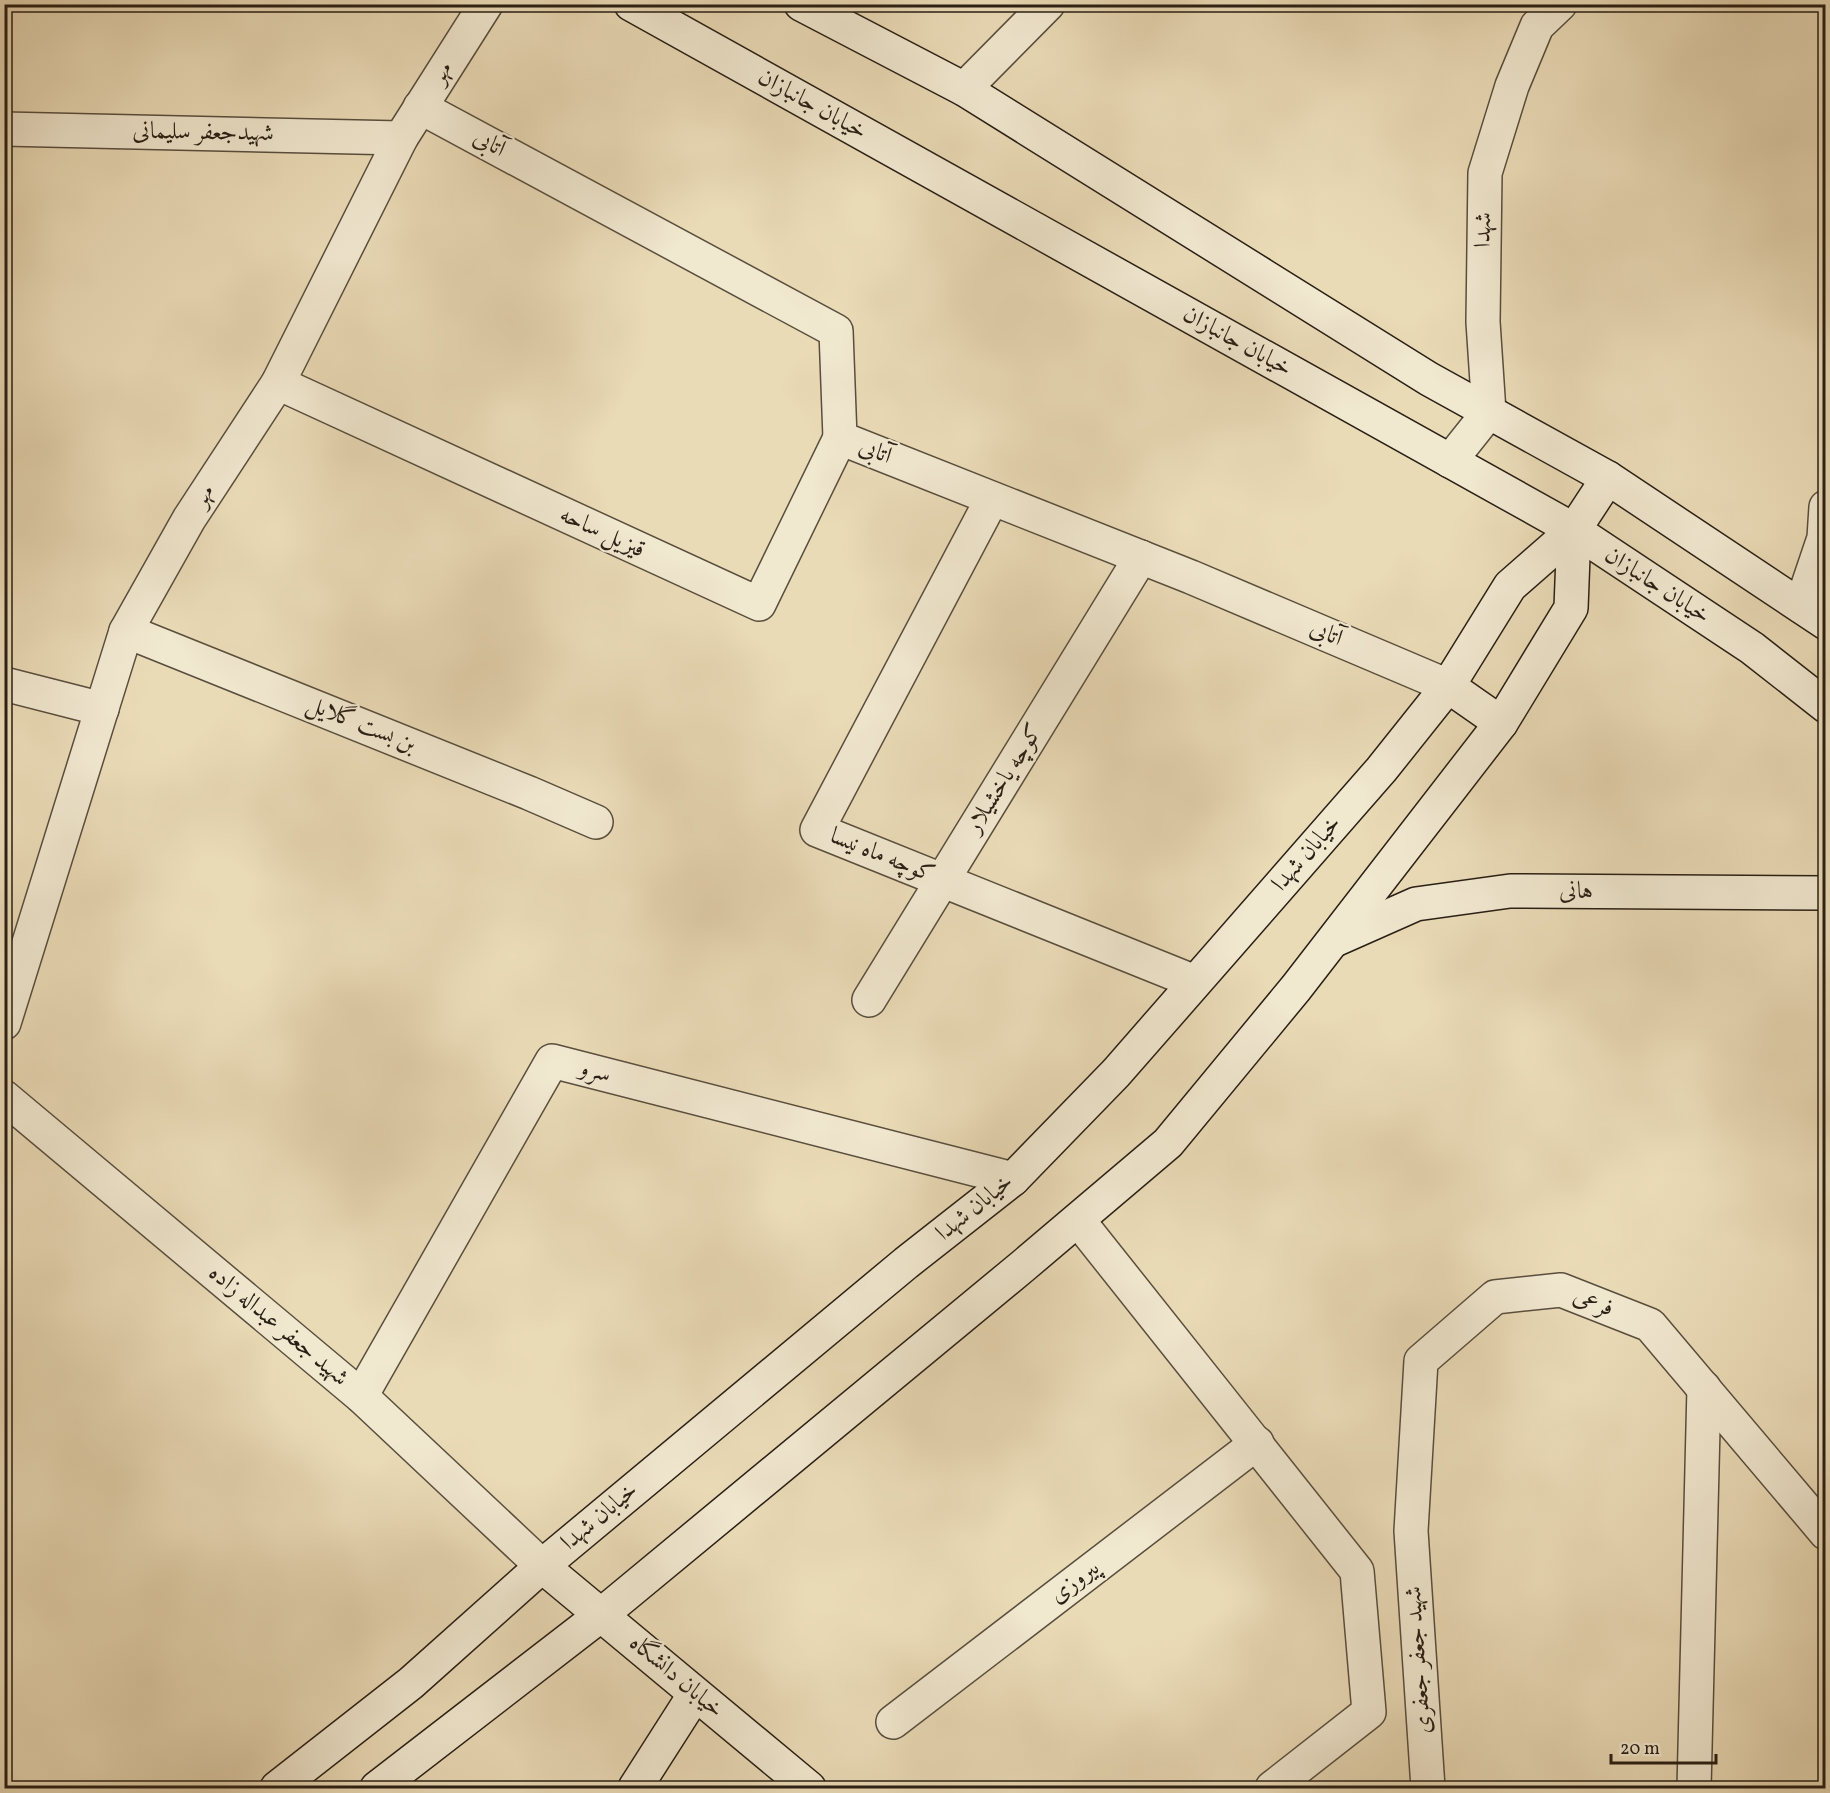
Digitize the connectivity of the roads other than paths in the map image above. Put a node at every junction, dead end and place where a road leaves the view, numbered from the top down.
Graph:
1 (486, 4) edge
2 (632, 4) edge
3 (801, 4) edge
4 (1047, 4) edge
5 (1560, 4) edge
6 (964, 89) junction
7 (420, 107) junction
8 (4, 129) edge
9 (400, 138) junction
10 (278, 383) junction
11 (1489, 412) junction
12 (840, 438) junction
13 (1450, 461) junction
14 (1608, 478) junction
15 (992, 499) junction
16 (1826, 507) edge
17 (1574, 530) junction
18 (1141, 557) junction
19 (1814, 615) edge
20 (126, 631) junction
21 (4, 684) edge
22 (1448, 686) junction
23 (1826, 706) edge
24 (102, 709) junction
25 (1501, 723) junction
26 (596, 822) dead end
27 (943, 881) junction
28 (1826, 893) edge
29 (1334, 940) junction
30 (1195, 982) junction
31 (869, 1000) dead end
32 (4, 1023) edge
33 (4, 1097) edge
34 (1013, 1179) junction
35 (1078, 1220) junction
36 (1704, 1388) junction
37 (361, 1396) junction
38 (1257, 1443) junction
39 (1412, 1531) joint
40 (1826, 1533) edge
41 (542, 1566) junction
42 (601, 1614) junction
43 (695, 1694) junction
44 (893, 1722) dead end
45 (277, 1788) edge
46 (377, 1788) edge
47 (635, 1788) edge
48 (809, 1788) edge
49 (1272, 1788) edge
50 (1428, 1788) edge
51 (1694, 1788) edge

1 - 7 street, مهر
2 - 13 street, خیابان جانبازان
3 - 6 street
4 - 6 street
5 - 11 street, شهدا
6 - 11 street
7 - 9 street, مهر
7 - 12 street, آتابی
8 - 9 street, شهیدجعفر سلیمانی
9 - 10 street, مهر
10 - 12 street, قیزیل ساحه
10 - 20 street, مهر
11 - 13 street
11 - 14 street
12 - 15 street, آتابی
13 - 17 street, خیابان جانبازان
14 - 17 street, خیابان شهدا
14 - 19 street
15 - 18 street, آتابی
15 - 27 street, کوچه ماه نیسا
16 - 19 street
17 - 22 street, خیابان شهدا
17 - 23 street, خیابان جانبازان
17 - 25 street
18 - 22 street, آتابی
18 - 27 street, کوچه یاخشیلار
20 - 24 street, مهر
20 - 26 street, بن بست گلایل
21 - 24 street
22 - 25 street, آتابی
22 - 30 street, خیابان شهدا
24 - 32 street, مهر
25 - 29 street
27 - 30 street, کوچه ماه نیسا
27 - 31 street, کوچه یاخشیلار
28 - 29 street, هانی
29 - 35 street
30 - 34 street, خیابان شهدا
33 - 37 street, شهید جعفر عبداله زاده
34 - 37 street, سرو
34 - 41 street, خیابان شهدا
35 - 38 street
35 - 42 street
36 - 39 street, فرعی
36 - 40 street, فرعی
36 - 51 street
37 - 41 street, شهید جعفر عبداله زاده
38 - 44 street, پیروزی
38 - 49 street
39 - 50 street, شهید جعفر جعفری
41 - 42 street, خیابان دانشگاه
41 - 45 street, خیابان شهدا
42 - 43 street, خیابان دانشگاه
42 - 46 street
43 - 47 street
43 - 48 street, خیابان دانشگاه

